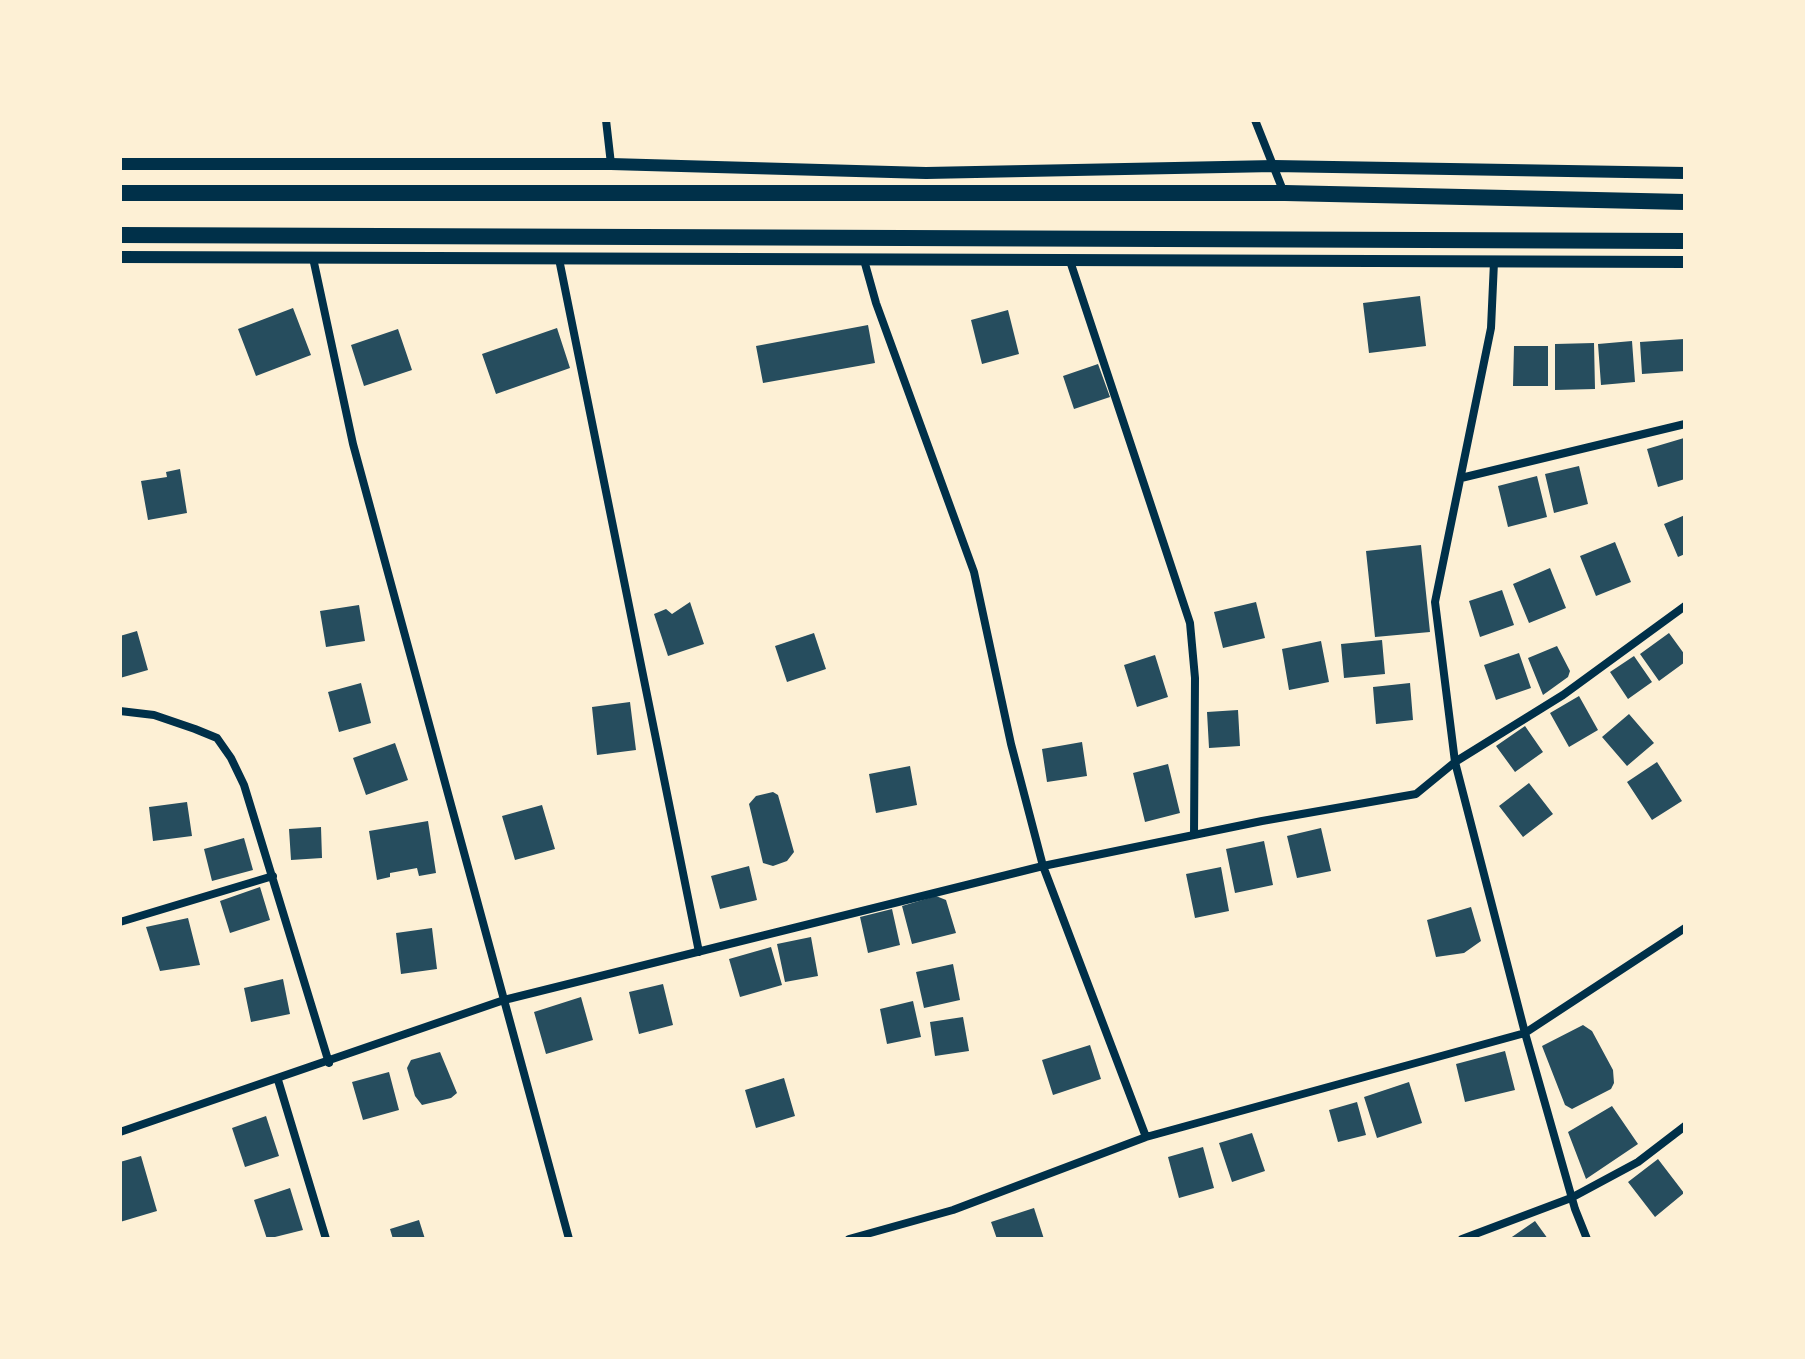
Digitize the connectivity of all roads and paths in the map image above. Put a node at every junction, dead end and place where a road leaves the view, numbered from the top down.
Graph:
1 (606, 120) edge
2 (1255, 120) edge
3 (120, 164) edge
4 (611, 164) junction
5 (1274, 166) junction
6 (1685, 173) edge
7 (120, 193) edge
8 (1285, 193) junction
9 (1685, 202) edge
10 (120, 235) edge
11 (1685, 241) edge
12 (120, 257) edge
13 (313, 258) junction
14 (559, 259) junction
15 (864, 260) junction
16 (1070, 261) junction
17 (1494, 262) junction
18 (1685, 262) edge
19 (1685, 424) edge
20 (1461, 478) junction
21 (1685, 606) edge
22 (120, 711) edge
23 (1455, 762) junction
24 (1194, 835) junction
25 (1043, 866) junction
26 (273, 876) junction
27 (120, 922) edge
28 (1685, 928) edge
29 (699, 952) junction
30 (504, 1000) junction
31 (1525, 1033) junction
32 (329, 1063) junction
33 (278, 1080) junction
34 (1685, 1126) edge
35 (120, 1132) edge
36 (1146, 1137) junction
37 (1571, 1198) junction
38 (326, 1239) edge
39 (569, 1239) edge
40 (849, 1239) edge
41 (1462, 1239) edge
42 (1587, 1239) edge

1 - 4 street
2 - 5 street
3 - 4 street
4 - 5 street
5 - 6 street
5 - 8 street
7 - 8 highway
8 - 9 highway
10 - 11 highway
12 - 13 street
13 - 14 street
13 - 30 street
14 - 15 street
14 - 29 street
15 - 16 street
15 - 25 street
16 - 17 street
16 - 24 street
17 - 18 street
17 - 20 street
19 - 20 street
20 - 23 street
21 - 23 street
22 - 26 street
23 - 24 street
23 - 31 street
24 - 25 street
25 - 29 street
25 - 36 street
26 - 27 street
26 - 32 street
28 - 31 street
29 - 30 street
30 - 32 street
30 - 39 street
31 - 36 street
31 - 37 street
32 - 33 street
33 - 35 street
33 - 38 street
34 - 37 street
36 - 40 street
37 - 41 street
37 - 42 street

